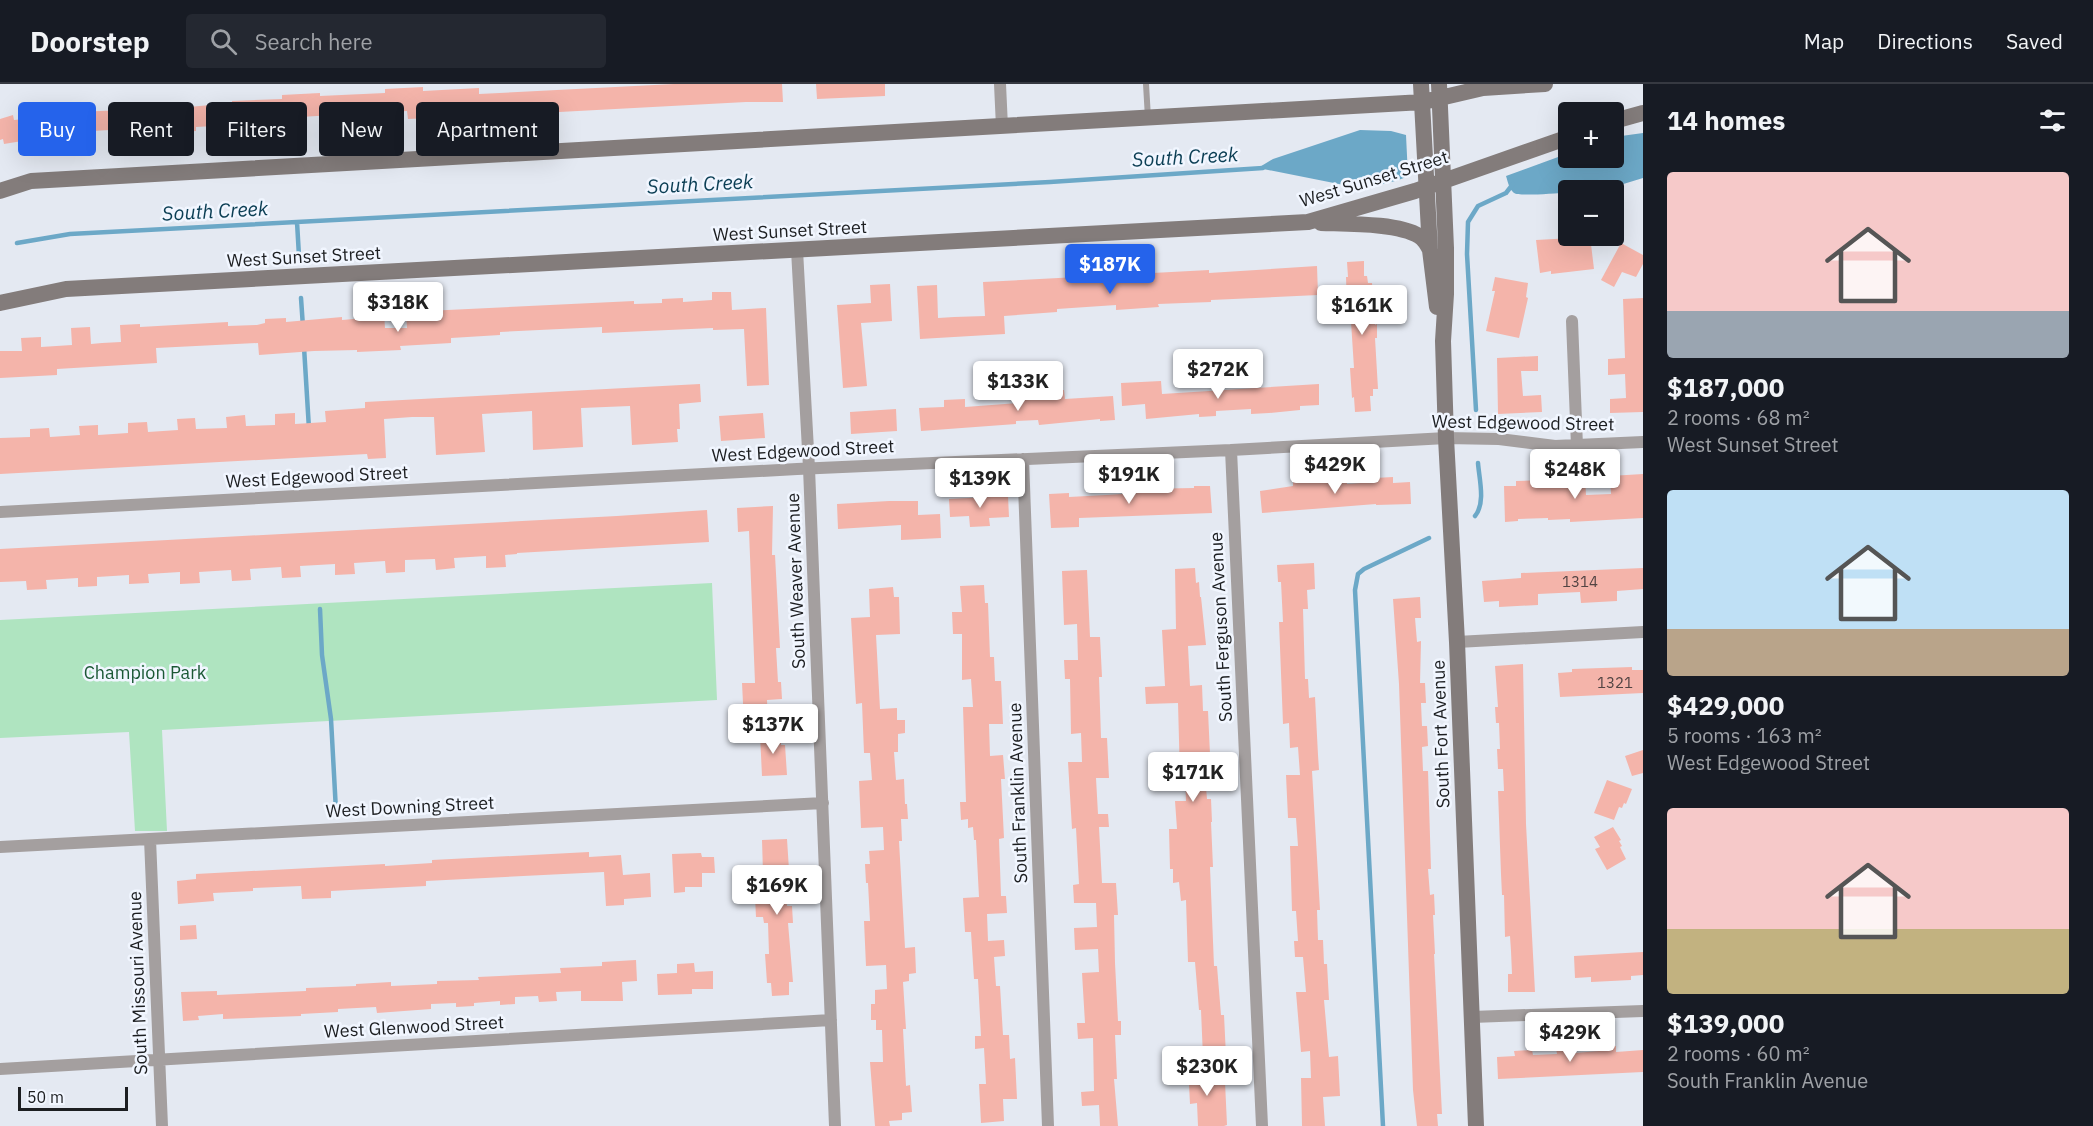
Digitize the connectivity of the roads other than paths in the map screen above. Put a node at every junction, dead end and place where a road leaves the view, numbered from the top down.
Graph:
1 (1000, 84) edge
2 (1146, 84) edge
3 (1421, 84) edge
4 (1545, 84) edge
5 (1440, 92) edge
6 (1423, 102) junction
7 (1643, 113) edge
8 (1148, 118) junction
9 (1624, 118) edge
10 (1002, 128) junction
11 (1558, 141) edge
12 (1443, 180) junction
13 (1427, 186) junction
14 (0, 191) edge
15 (1308, 222) junction
16 (797, 250) junction
17 (1430, 250) junction
18 (66, 289) junction
19 (0, 303) edge
20 (0, 312) edge
21 (1572, 321) dead end
22 (1443, 341) junction
23 (1446, 438) junction
24 (1643, 442) edge
25 (1576, 446) junction
26 (1231, 450) junction
27 (1023, 459) junction
28 (809, 468) junction
29 (0, 512) edge
30 (1643, 632) edge
31 (1457, 642) junction
32 (823, 803) junction
33 (150, 840) junction
34 (0, 848) edge
35 (1643, 1011) edge
36 (1472, 1017) junction
37 (831, 1020) junction
38 (159, 1060) junction
39 (0, 1069) edge
40 (162, 1126) edge
41 (835, 1126) edge
42 (1048, 1126) edge
43 (1262, 1126) edge
44 (1476, 1126) edge

1 - 10 street
2 - 8 lane
3 - 6 main road, South Fort Avenue
4 - 5 main road
5 - 6 main road
5 - 12 main road, South Fort Avenue
6 - 8 main road
6 - 13 main road, South Fort Avenue
7 - 9 main road
8 - 10 main road
10 - 14 main road
11 - 12 main road, West Sunset Street
12 - 13 main road, West Sunset Street
12 - 22 main road, South Fort Avenue
13 - 15 main road, West Sunset Street
13 - 17 main road, South Fort Avenue
15 - 16 main road, West Sunset Street
15 - 17 main road
16 - 18 main road, West Sunset Street
16 - 28 street, South Weaver Avenue
17 - 22 main road, South Fort Avenue
18 - 19 main road, West Sunset Street
18 - 20 main road
21 - 25 street
22 - 23 main road, South Fort Avenue
23 - 25 street, West Edgewood Street
23 - 26 street, West Edgewood Street
23 - 31 main road, South Fort Avenue
24 - 25 street, West Edgewood Street
26 - 27 street, West Edgewood Street
26 - 43 street, South Ferguson Avenue
27 - 28 street, West Edgewood Street
27 - 42 street, South Franklin Avenue
28 - 29 street, West Edgewood Street
28 - 32 street, South Weaver Avenue
30 - 31 street
31 - 36 main road, South Fort Avenue
32 - 33 street, West Downing Street
32 - 37 street, South Weaver Avenue
33 - 34 street, West Downing Street
33 - 38 street, South Missouri Avenue
35 - 36 street
36 - 44 main road, South Fort Avenue
37 - 38 street, West Glenwood Street
37 - 41 street, South Weaver Avenue
38 - 39 street, West Glenwood Street
38 - 40 street, South Missouri Avenue

